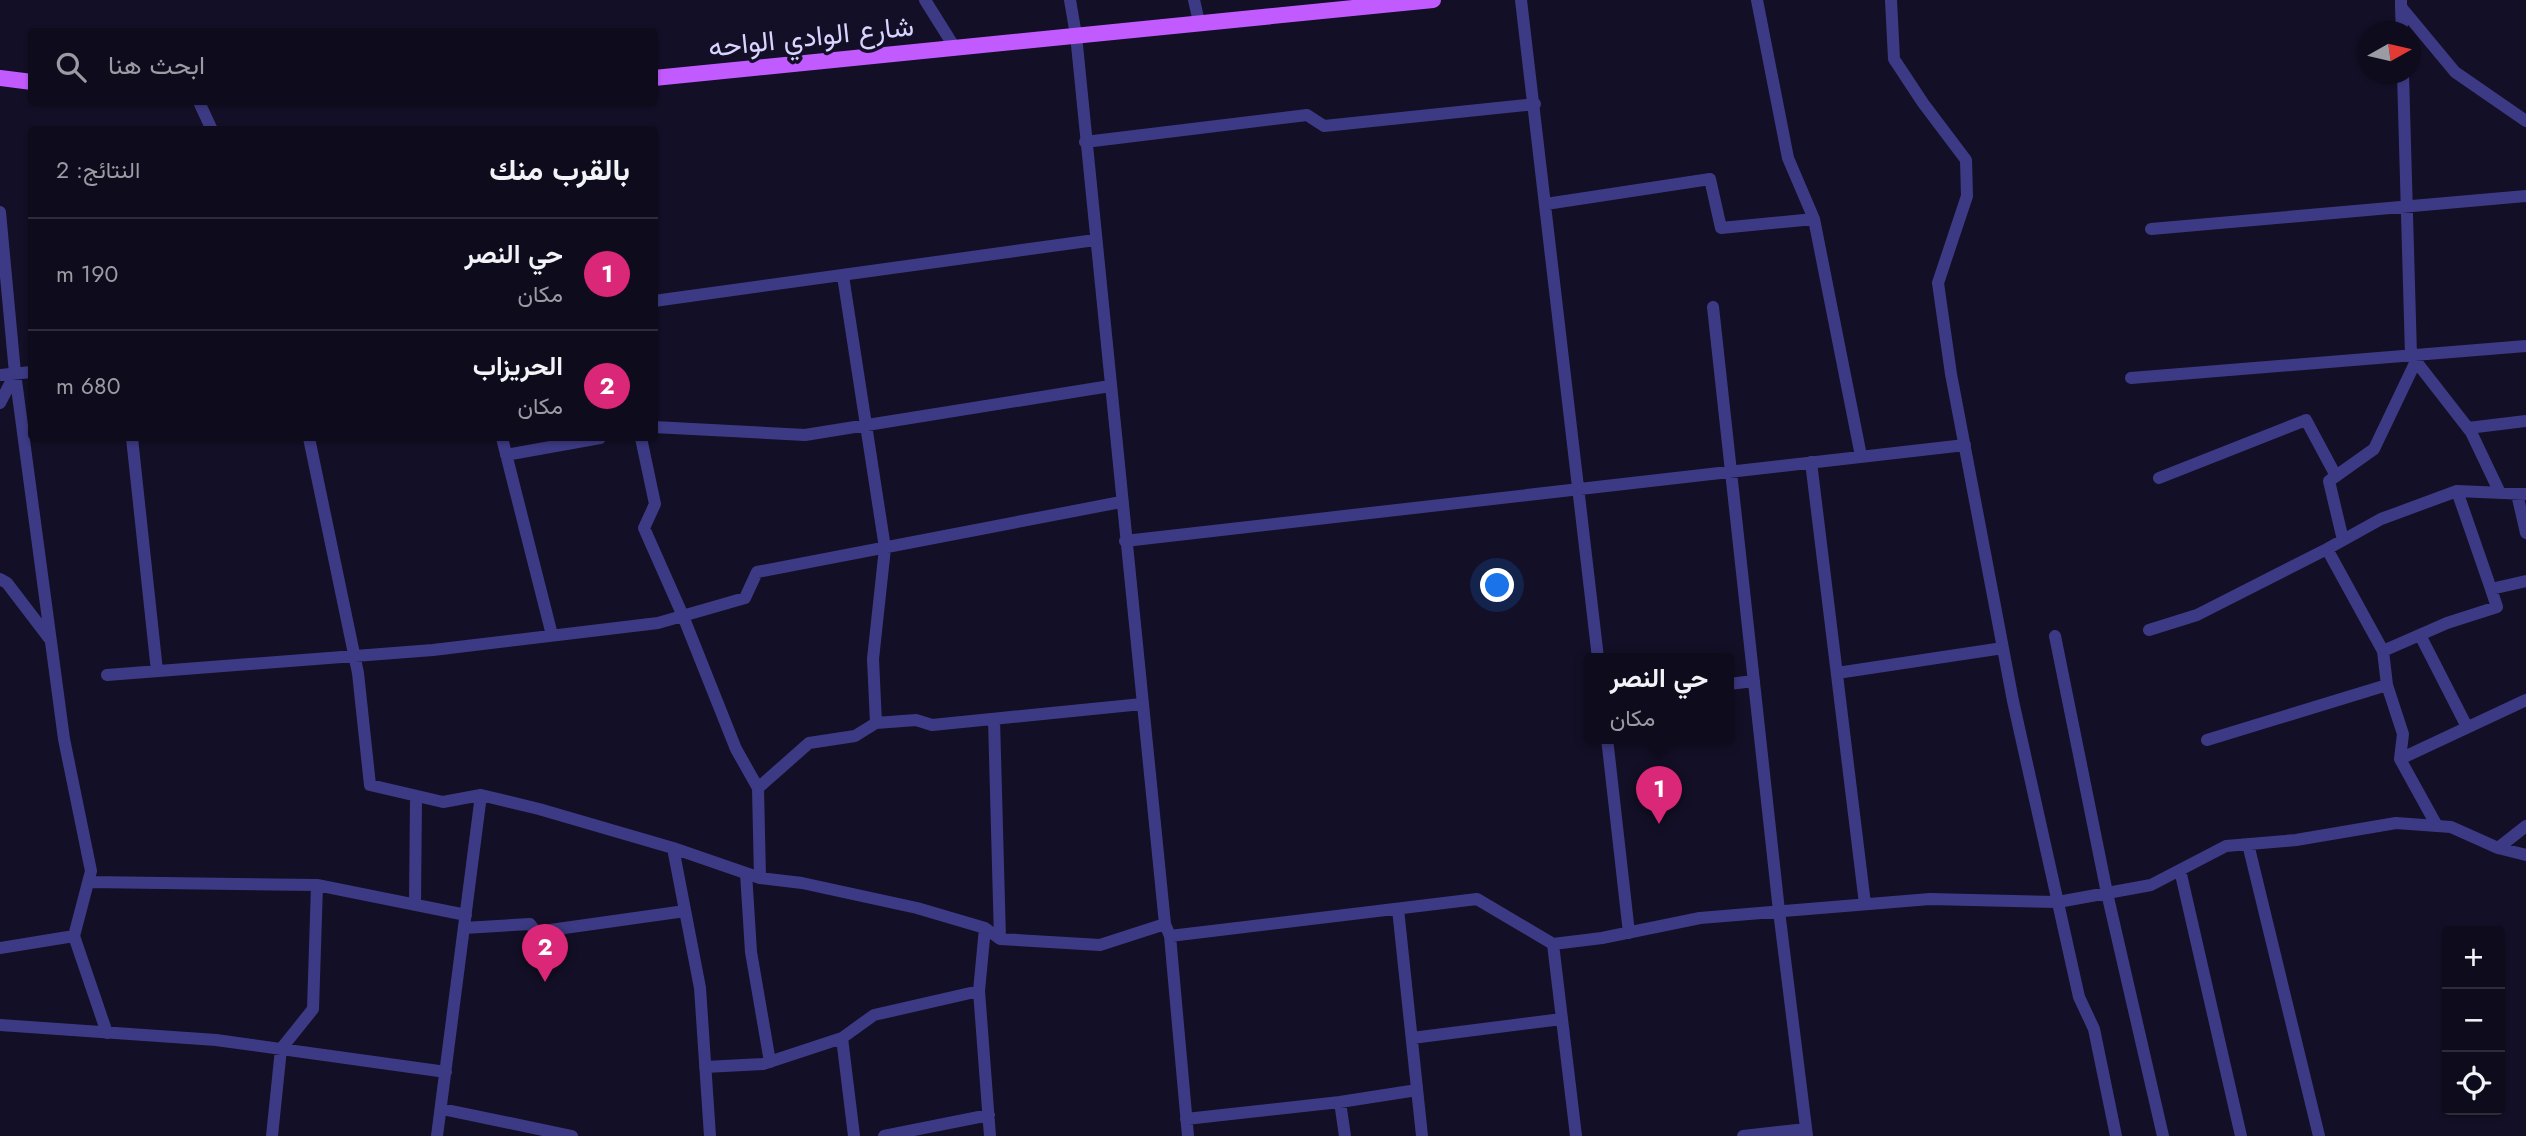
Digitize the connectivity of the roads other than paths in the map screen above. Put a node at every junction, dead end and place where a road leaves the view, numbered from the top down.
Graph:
1 (925, 0) edge
2 (1070, 0) edge
3 (1194, 0) edge
4 (1433, 0) edge
5 (1521, 0) edge
6 (1757, 0) edge
7 (1891, 0) edge
8 (2401, 4) edge
9 (1199, 22) junction
10 (1076, 35) junction
11 (955, 48) junction
12 (658, 78) edge
13 (0, 79) edge
14 (28, 82) edge
15 (2403, 84) edge
16 (1535, 104) junction
17 (200, 105) edge
18 (2526, 121) edge
19 (210, 126) edge
20 (1085, 142) junction
21 (2526, 196) edge
22 (1546, 204) junction
23 (2407, 207) junction
24 (0, 212) edge
25 (1814, 219) junction
26 (2151, 229) dead end
27 (1095, 240) junction
28 (843, 276) junction
29 (658, 300) edge
30 (1713, 307) dead end
31 (2526, 346) edge
32 (2414, 358) junction
33 (28, 372) edge
34 (16, 373) junction
35 (0, 375) edge
36 (2131, 378) dead end
37 (1110, 386) junction
38 (0, 404) edge
39 (2526, 421) edge
40 (866, 425) junction
41 (658, 428) edge
42 (2468, 428) junction
43 (132, 441) edge
44 (310, 441) edge
45 (503, 441) edge
46 (583, 441) edge
47 (643, 441) edge
48 (1965, 444) junction
49 (506, 455) junction
50 (1861, 456) junction
51 (1811, 462) junction
52 (1731, 471) junction
53 (2336, 476) junction
54 (2159, 478) dead end
55 (1578, 489) junction
56 (2457, 491) junction
57 (2500, 494) junction
58 (2521, 494) edge
59 (1121, 502) junction
60 (2526, 533) edge
61 (2343, 540) junction
62 (1125, 541) junction
63 (885, 548) junction
64 (2327, 549) junction
65 (0, 579) edge
66 (2526, 581) edge
67 (2491, 589) junction
68 (683, 616) junction
69 (2149, 630) dead end
70 (552, 635) junction
71 (2420, 635) junction
72 (2055, 636) dead end
73 (51, 641) junction
74 (2003, 648) junction
75 (2383, 651) junction
76 (1597, 653) edge
77 (355, 655) junction
78 (157, 671) junction
79 (1837, 673) junction
80 (107, 675) dead end
81 (1754, 681) junction
82 (1734, 683) edge
83 (2387, 685) junction
84 (2526, 700) edge
85 (1142, 704) junction
86 (994, 719) junction
87 (876, 723) junction
88 (2467, 727) junction
89 (2207, 740) dead end
90 (1608, 744) edge
91 (2400, 759) junction
92 (758, 788) junction
93 (481, 795) junction
94 (416, 796) junction
95 (2437, 826) junction
96 (2526, 826) edge
97 (2248, 844) junction
98 (2498, 848) junction
99 (673, 849) junction
100 (2525, 857) edge
101 (2180, 870) junction
102 (746, 873) junction
103 (760, 878) junction
104 (88, 882) junction
105 (317, 885) junction
106 (2107, 893) junction
107 (2058, 902) junction
108 (1865, 904) junction
109 (415, 905) junction
110 (1398, 909) junction
111 (685, 911) junction
112 (1779, 912) junction
113 (465, 922) junction
114 (985, 928) junction
115 (1167, 930) junction
116 (1629, 933) junction
117 (74, 936) junction
118 (1000, 939) junction
119 (1553, 944) junction
120 (0, 948) edge
121 (979, 991) junction
122 (1562, 1019) junction
123 (0, 1025) edge
124 (107, 1033) junction
125 (842, 1038) junction
126 (1412, 1038) junction
127 (281, 1049) junction
128 (770, 1062) junction
129 (705, 1066) junction
130 (446, 1072) junction
131 (1417, 1090) junction
132 (1340, 1102) junction
133 (442, 1109) junction
134 (989, 1115) junction
135 (1186, 1119) junction
136 (1806, 1132) edge
137 (552, 1134) edge
138 (272, 1136) edge
139 (437, 1136) edge
140 (572, 1136) edge
141 (710, 1136) edge
142 (853, 1136) edge
143 (884, 1136) edge
144 (990, 1136) edge
145 (1188, 1136) edge
146 (1345, 1136) edge
147 (1422, 1136) edge
148 (1576, 1136) edge
149 (1743, 1136) edge
150 (2116, 1136) edge
151 (2163, 1136) edge
152 (2241, 1136) edge
153 (2319, 1136) edge

1 - 11 street
2 - 10 street
3 - 9 street
4 - 9 main road, شارع الوادي الواحه
5 - 16 street
6 - 25 street
7 - 48 street
8 - 18 street
9 - 10 main road, شارع الوادي الواحه
10 - 11 main road, شارع الوادي الواحه
10 - 20 street
11 - 12 main road, شارع الوادي الواحه
13 - 14 main road
15 - 23 street
16 - 20 street
16 - 22 street
17 - 19 street
20 - 27 street
21 - 23 street
22 - 25 street
22 - 55 street
23 - 26 street
23 - 32 street
24 - 34 street
25 - 50 street
27 - 28 street
27 - 37 street
28 - 29 street
28 - 40 street
30 - 52 street
31 - 32 street
32 - 36 street
32 - 42 street
32 - 53 street
33 - 34 street
34 - 35 street
34 - 38 street
34 - 73 street
37 - 40 street
37 - 59 street
39 - 42 street
40 - 41 street
40 - 63 street
42 - 57 street
43 - 78 street
44 - 77 street
45 - 49 street
46 - 49 street
47 - 68 street
48 - 50 street
48 - 74 street
49 - 70 street
50 - 51 street
51 - 52 street
51 - 79 street
52 - 55 street
52 - 81 street
53 - 54 street
53 - 61 street
55 - 62 street
55 - 76 street
56 - 57 street
56 - 61 street
56 - 67 street
57 - 58 street
58 - 60 street
59 - 62 street
59 - 63 street
61 - 64 street
62 - 85 street
63 - 68 street
63 - 87 street
64 - 69 street
64 - 75 street
65 - 73 street
66 - 67 street
67 - 71 street
68 - 70 street
68 - 92 street
70 - 77 street
71 - 75 street
71 - 88 street
72 - 106 street
73 - 104 street
74 - 79 street
74 - 107 street
75 - 83 street
77 - 78 street
77 - 94 street
78 - 80 street
79 - 108 street
81 - 82 street
81 - 112 street
83 - 89 street
83 - 91 street
84 - 88 street
85 - 86 street
85 - 115 street
86 - 87 street
86 - 118 street
87 - 92 street
88 - 91 street
90 - 116 street
91 - 95 street
92 - 103 street
93 - 94 street
93 - 99 street
93 - 113 street
94 - 109 street
95 - 97 street
95 - 98 street
96 - 98 street
97 - 101 street
97 - 153 street
98 - 100 street
99 - 102 street
99 - 111 street
101 - 106 street
101 - 152 street
102 - 103 street
102 - 128 street
103 - 114 street
104 - 105 street
104 - 117 street
105 - 109 street
105 - 127 street
106 - 107 street
106 - 151 street
107 - 108 street
107 - 150 street
108 - 112 street
109 - 113 street
110 - 115 street
110 - 119 street
110 - 126 street
111 - 113 street
111 - 129 street
112 - 116 street
112 - 136 street
113 - 130 street
114 - 118 street
114 - 121 street
115 - 118 street
115 - 135 street
116 - 119 street
117 - 120 street
117 - 124 street
119 - 122 street
121 - 125 street
121 - 134 street
122 - 126 street
122 - 148 street
123 - 124 street
124 - 127 street
125 - 128 street
125 - 142 street
126 - 131 street
127 - 130 street
127 - 138 street
128 - 129 street
129 - 141 street
130 - 133 street
131 - 132 street
131 - 147 street
132 - 135 street
132 - 146 street
133 - 137 street
133 - 139 street
134 - 143 street
134 - 144 street
135 - 145 street
136 - 149 street
137 - 140 street

